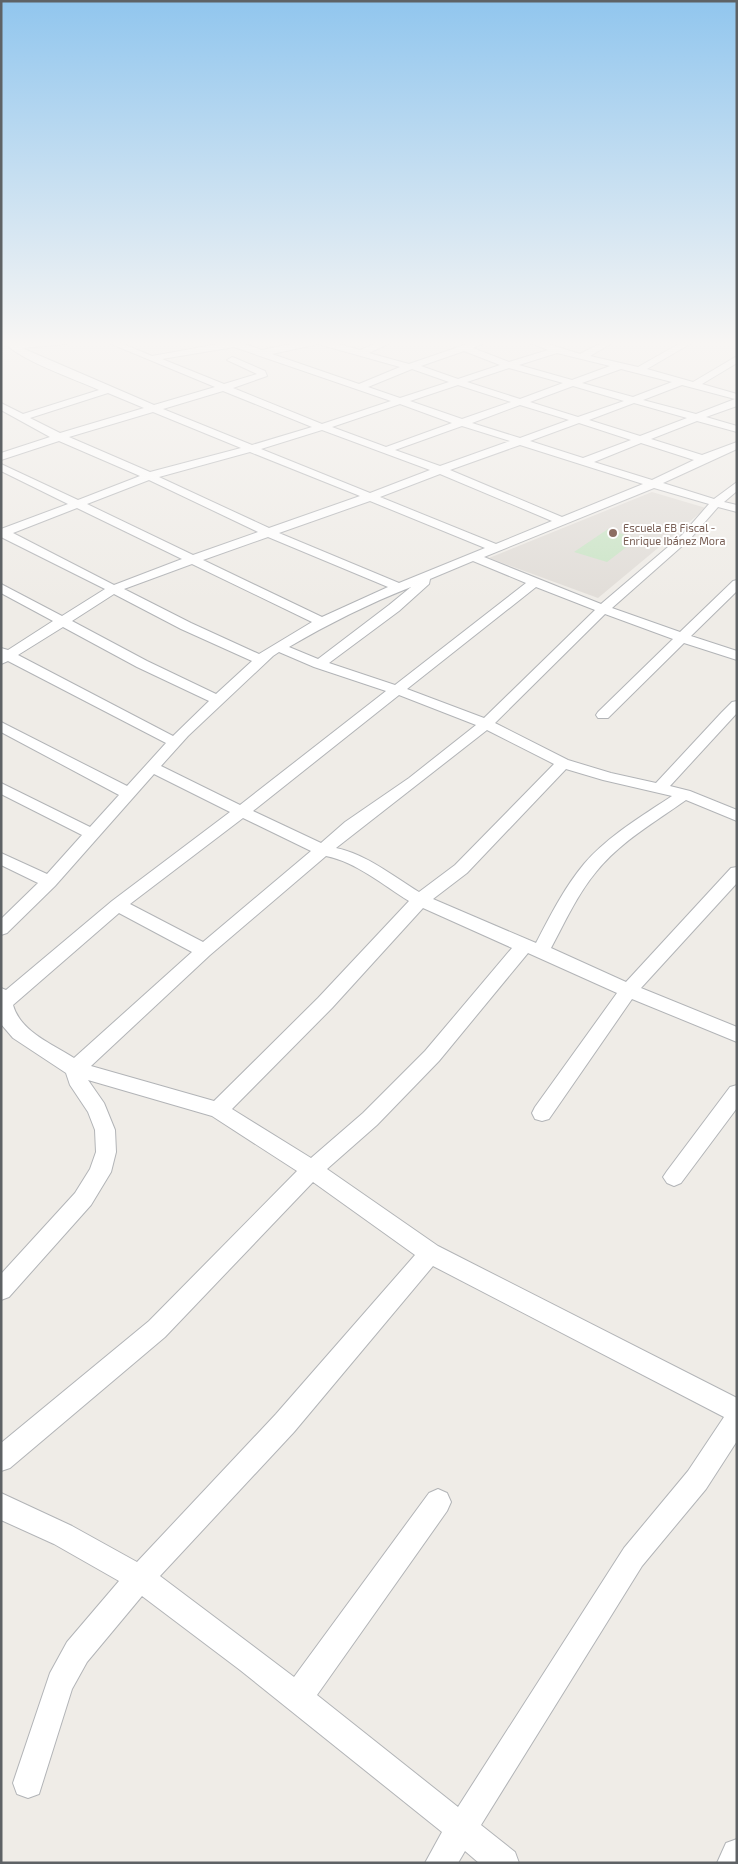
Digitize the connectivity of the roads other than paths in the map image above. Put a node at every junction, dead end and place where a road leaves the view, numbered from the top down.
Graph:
1 (42, 428) edge
2 (90, 428) edge
3 (203, 428) edge
4 (319, 428) edge
5 (325, 428) edge
6 (449, 428) edge
7 (479, 428) edge
8 (558, 428) edge
9 (606, 428) edge
10 (670, 428) edge
11 (59, 437) junction
12 (642, 439) junction
13 (521, 441) junction
14 (737, 445) edge
15 (252, 448) junction
16 (386, 450) junction
17 (1, 457) edge
18 (703, 459) junction
19 (583, 462) junction
20 (1, 467) edge
21 (440, 470) junction
22 (149, 476) junction
23 (653, 484) junction
24 (737, 485) edge
25 (369, 497) junction
26 (716, 503) junction
27 (75, 504) junction
28 (737, 509) edge
29 (561, 521) junction
30 (267, 532) junction
31 (2, 533) edge
32 (496, 548) junction
33 (472, 557) junction
34 (190, 560) junction
35 (432, 574) junction
36 (536, 581) junction
37 (737, 584) edge
38 (398, 587) junction
39 (1, 588) edge
40 (114, 589) junction
41 (602, 609) junction
42 (62, 621) junction
43 (322, 622) junction
44 (682, 638) junction
45 (278, 647) junction
46 (3, 656) edge
47 (737, 656) edge
48 (261, 660) junction
49 (319, 664) junction
50 (397, 690) junction
51 (218, 700) junction
52 (737, 705) edge
53 (604, 715) dead end
54 (486, 724) junction
55 (1, 726) edge
56 (174, 742) junction
57 (563, 764) junction
58 (151, 767) junction
59 (1, 788) edge
60 (660, 788) junction
61 (128, 793) junction
62 (685, 794) junction
63 (242, 812) junction
64 (737, 816) edge
65 (92, 834) junction
66 (322, 850) junction
67 (1, 858) edge
68 (737, 872) edge
69 (49, 882) junction
70 (420, 900) junction
71 (118, 905) junction
72 (1, 929) edge
73 (533, 948) junction
74 (204, 951) junction
75 (629, 990) junction
76 (2, 999) edge
77 (737, 1035) edge
78 (75, 1068) junction
79 (737, 1093) edge
80 (218, 1110) junction
81 (542, 1112) dead end
82 (312, 1170) junction
83 (674, 1177) dead end
84 (430, 1253) junction
85 (1, 1290) edge
86 (737, 1411) edge
87 (737, 1419) edge
88 (1, 1459) edge
89 (438, 1502) dead end
90 (1, 1506) edge
91 (140, 1578) junction
92 (297, 1698) junction
93 (28, 1783) dead end
94 (461, 1827) junction
95 (737, 1854) edge
96 (440, 1863) edge
97 (504, 1863) edge
98 (732, 1863) edge

1 - 11 street
2 - 11 street
3 - 15 street
4 - 15 street
5 - 16 street
6 - 16 street
7 - 13 street
8 - 13 street
9 - 12 street
10 - 12 street
11 - 17 street
11 - 22 street
12 - 18 street
12 - 19 street
13 - 19 street
13 - 21 street
14 - 18 street
15 - 22 street
15 - 25 street
16 - 21 street
18 - 23 street
19 - 23 street
20 - 27 street
21 - 25 street
21 - 29 street
22 - 27 street
22 - 30 street
23 - 26 street
23 - 29 street
24 - 26 street
25 - 30 street
25 - 32 street
26 - 28 street
26 - 41 street
27 - 31 street
27 - 34 street
29 - 32 street
30 - 34 street
30 - 38 street
31 - 40 street
32 - 33 street
33 - 35 street
33 - 36 street
34 - 40 street
34 - 43 street
35 - 38 street
35 - 49 street
36 - 41 street
36 - 50 street
37 - 44 street
38 - 43 street
39 - 42 street
40 - 42 street
40 - 48 street
41 - 44 street
41 - 54 street
42 - 46 street
42 - 51 street
43 - 45 street
44 - 47 street
44 - 53 street
45 - 48 street
45 - 49 street
46 - 56 street
48 - 51 street
49 - 50 street
50 - 54 street
50 - 63 street
51 - 56 street
52 - 60 street
54 - 57 street
54 - 66 street
55 - 61 street
56 - 58 street
57 - 60 street
57 - 70 street
58 - 61 street
58 - 63 street
59 - 65 street
60 - 62 street
61 - 65 street
62 - 64 street
62 - 73 street
63 - 66 street
63 - 71 street
65 - 69 street
66 - 70 street
66 - 74 street
67 - 69 street
68 - 75 street
69 - 72 street
70 - 73 street
70 - 80 street
71 - 74 street
71 - 76 street
73 - 75 street
73 - 82 street
74 - 78 street
75 - 77 street
75 - 81 street
76 - 78 street
78 - 80 street
78 - 85 street
79 - 83 street
80 - 82 street
82 - 84 street
82 - 88 street
84 - 86 street
84 - 91 street
87 - 94 street
89 - 92 street
90 - 91 street
91 - 92 street
91 - 93 street
92 - 94 street
94 - 96 street
94 - 97 street
95 - 98 street

